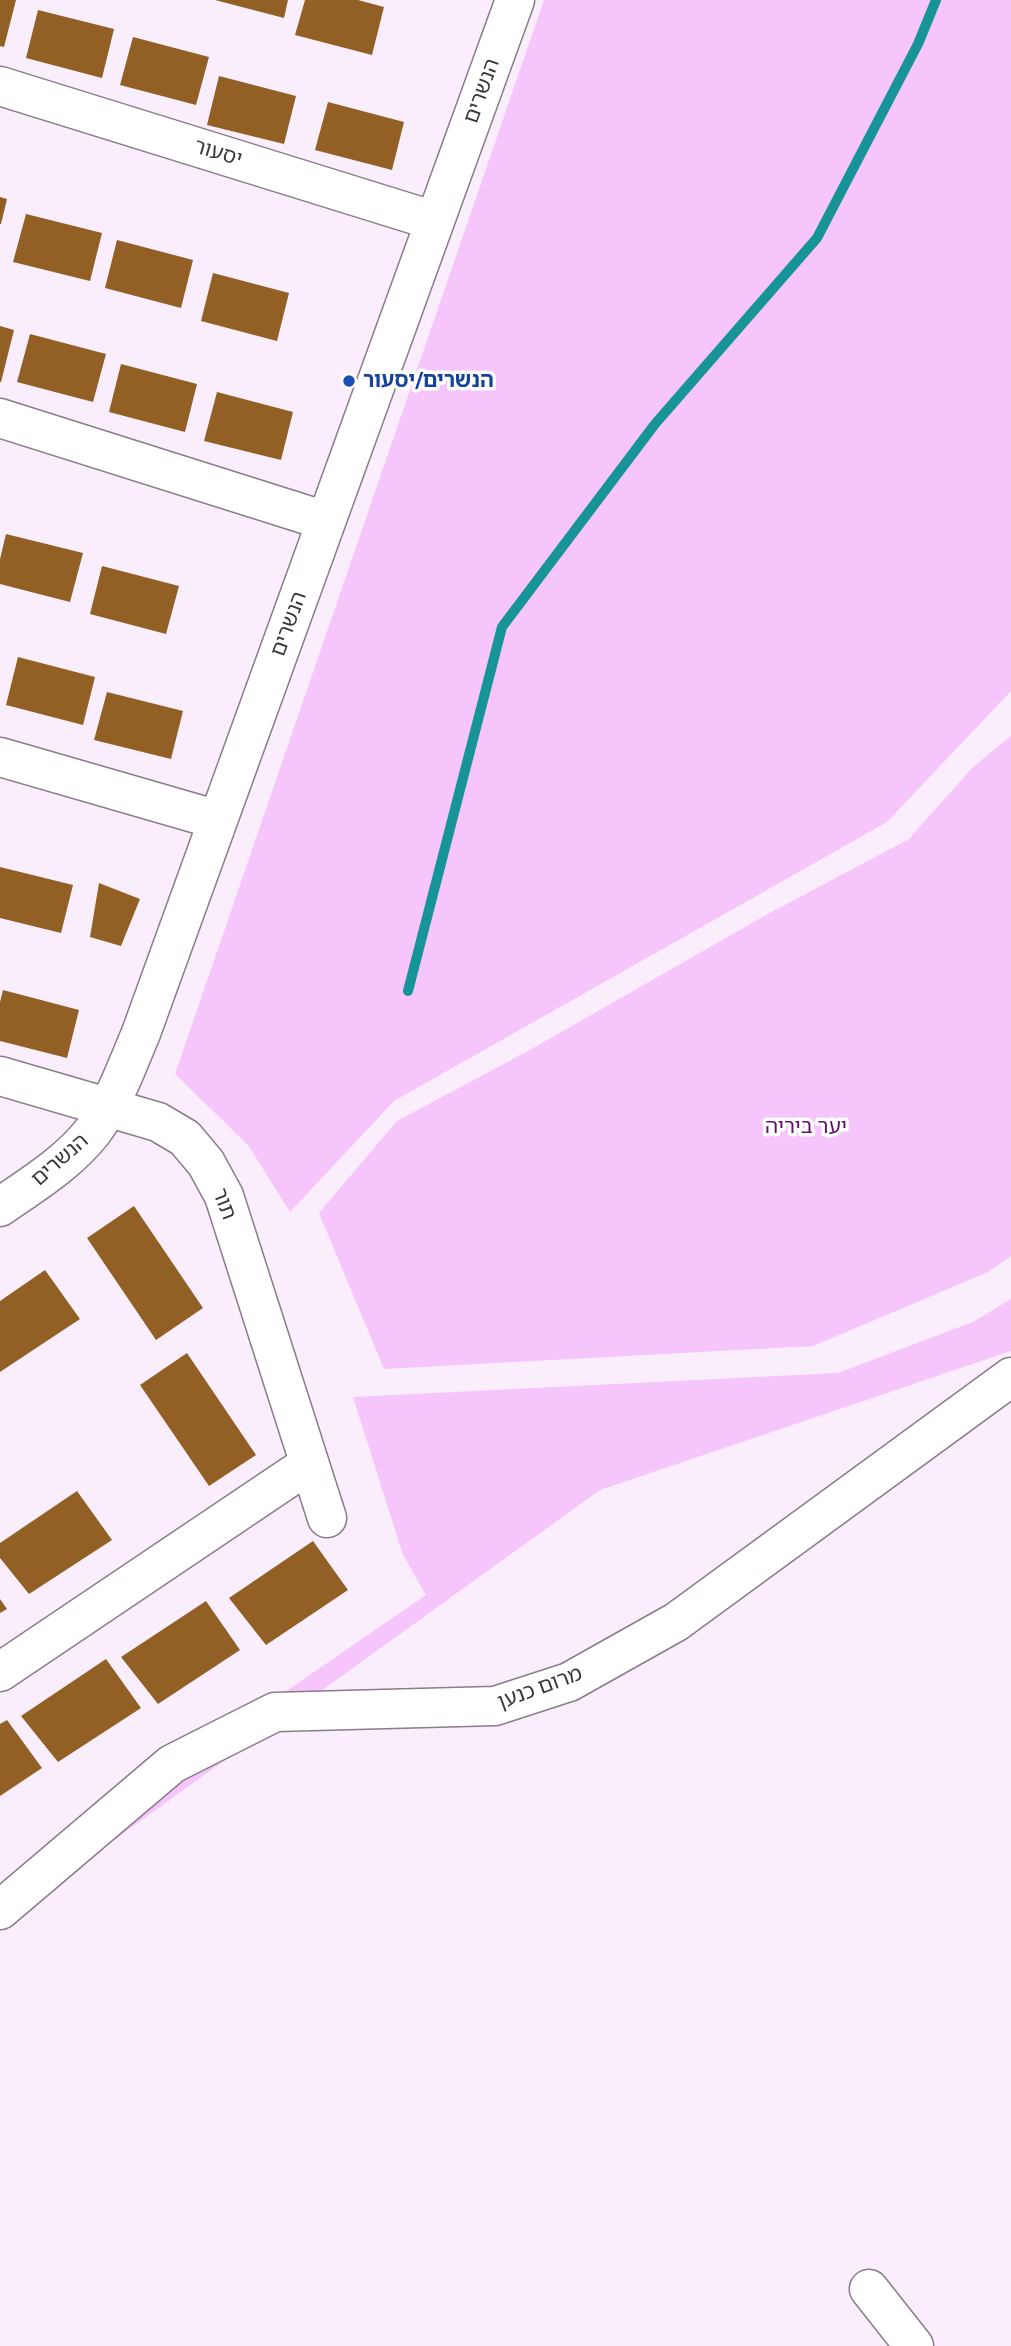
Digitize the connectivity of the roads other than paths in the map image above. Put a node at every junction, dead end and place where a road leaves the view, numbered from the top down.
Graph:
1 (515, 0) edge
2 (0, 86) edge
3 (435, 221) junction
4 (0, 418) edge
5 (326, 521) junction
6 (0, 757) edge
7 (218, 820) junction
8 (0, 1076) edge
9 (107, 1105) junction
10 (0, 1207) edge
11 (1011, 1377) edge
12 (309, 1464) junction
13 (327, 1518) dead end
14 (0, 1672) edge
15 (0, 1910) edge
16 (869, 2289) dead end
17 (914, 2346) edge

1 - 3 street, הנשרים
2 - 3 street, יסעור
3 - 5 street, הנשרים
4 - 5 street
5 - 7 street, הנשרים
6 - 7 street
7 - 9 street, הנשרים
8 - 9 street, תור
9 - 10 street, הנשרים
9 - 12 street, תור
11 - 15 street, מרום כנען
12 - 13 street, תור
12 - 14 street
16 - 17 street

